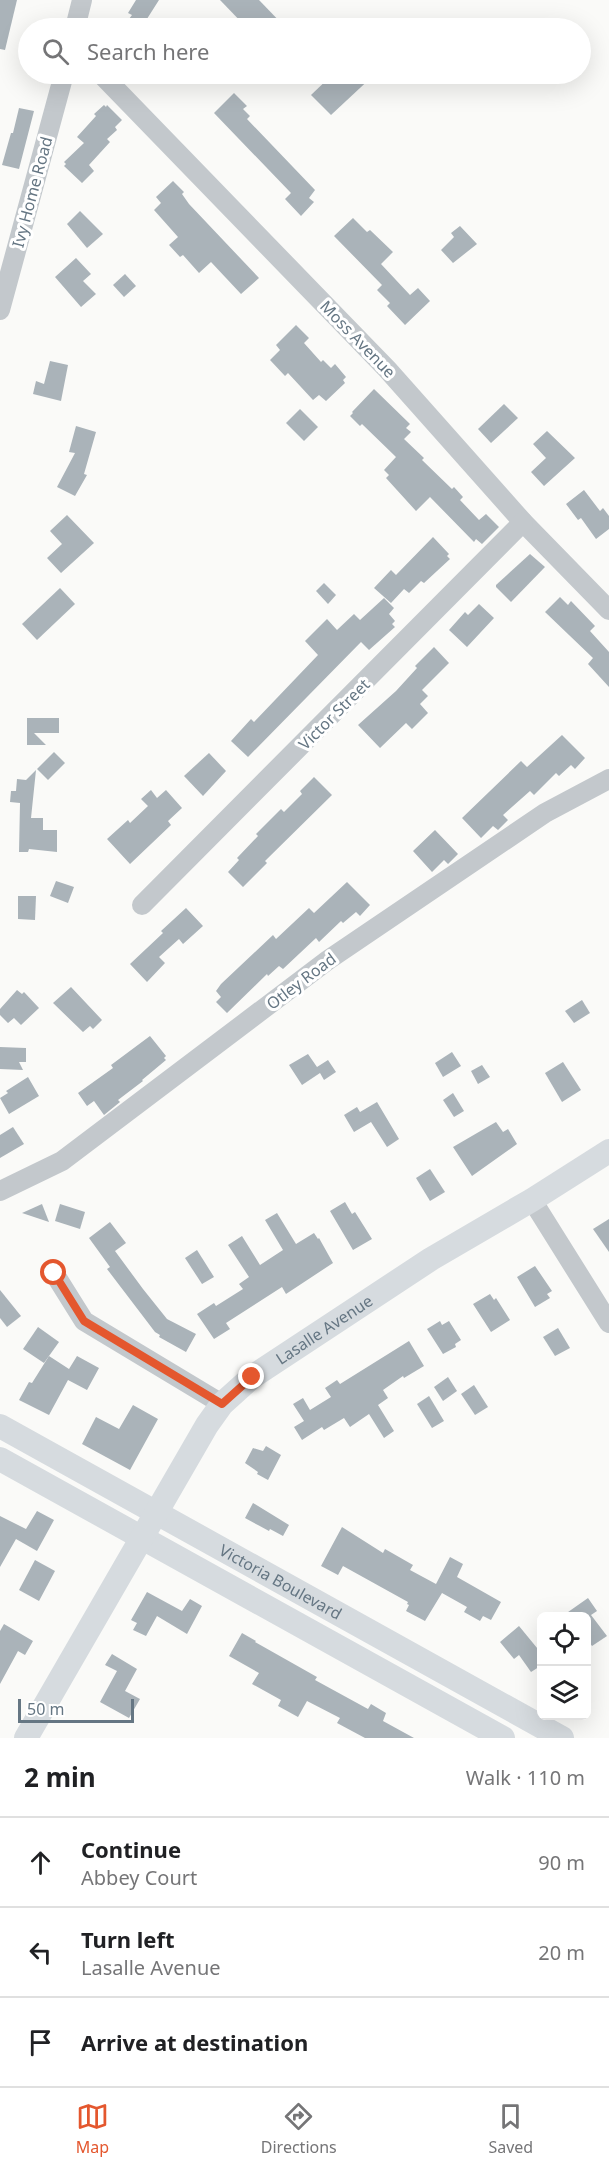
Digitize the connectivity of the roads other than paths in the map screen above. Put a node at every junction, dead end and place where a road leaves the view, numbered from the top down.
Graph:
1 (82, 0) edge
2 (78, 18) edge
3 (61, 84) edge
4 (111, 84) edge
5 (0, 310) edge
6 (523, 522) junction
7 (609, 610) edge
8 (609, 779) edge
9 (142, 905) dead end
10 (609, 1151) edge
11 (0, 1191) edge
12 (532, 1200) junction
13 (54, 1273) dead end
14 (609, 1323) edge
15 (222, 1404) junction
16 (0, 1426) edge
17 (0, 1459) edge
18 (157, 1514) junction
19 (143, 1538) junction
20 (26, 1738) edge
21 (503, 1738) edge
22 (562, 1738) edge

1 - 2 street
3 - 5 street, Ivy Home Road
4 - 6 street, Moss Avenue
6 - 7 street, Moss Avenue
6 - 9 street, Victor Street
8 - 11 street, Otley Road
10 - 12 main road, Lasalle Avenue
12 - 14 street
12 - 15 main road, Lasalle Avenue
13 - 15 street
15 - 18 main road, Lasalle Avenue
16 - 18 main road, Victoria Boulevard
17 - 19 main road, Victoria Boulevard
18 - 19 main road, Lasalle Avenue
18 - 22 main road, Victoria Boulevard
19 - 20 main road, Lasalle Avenue
19 - 21 main road, Victoria Boulevard

